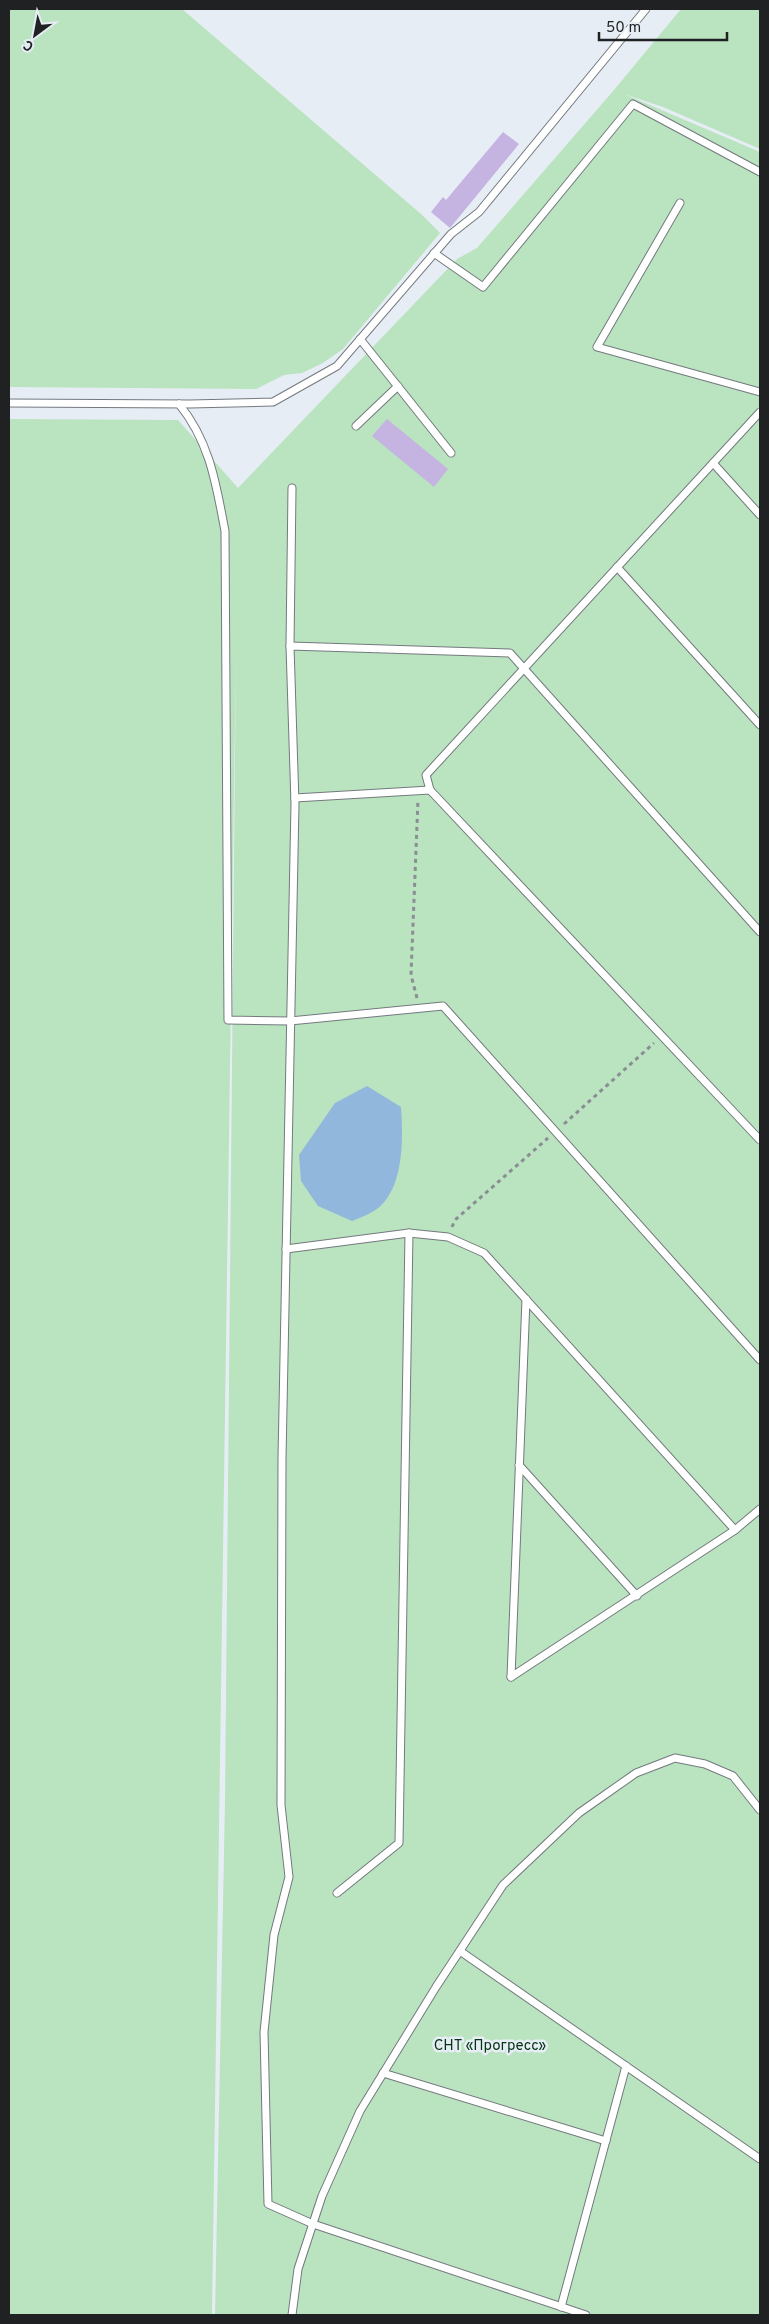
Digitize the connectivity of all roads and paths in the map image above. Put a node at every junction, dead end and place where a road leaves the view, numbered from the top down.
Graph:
1 (646, 9) edge
2 (760, 172) edge
3 (680, 203) dead end
4 (434, 254) junction
5 (360, 339) junction
6 (398, 386) junction
7 (760, 392) edge
8 (9, 403) edge
9 (179, 404) junction
10 (760, 412) edge
11 (356, 426) dead end
12 (451, 453) dead end
13 (713, 463) junction
14 (292, 488) dead end
15 (760, 515) edge
16 (617, 567) junction
17 (290, 646) junction
18 (524, 669) junction
19 (760, 724) edge
20 (418, 790) junction
21 (430, 790) junction
22 (295, 798) junction
23 (760, 932) edge
24 (419, 1009) junction
25 (290, 1021) junction
26 (760, 1140) edge
27 (409, 1233) junction
28 (286, 1248) junction
29 (526, 1299) junction
30 (760, 1360) edge
31 (519, 1465) junction
32 (760, 1509) edge
33 (735, 1530) junction
34 (637, 1596) junction
35 (760, 1810) edge
36 (337, 1893) dead end
37 (460, 1951) junction
38 (626, 2066) junction
39 (384, 2073) junction
40 (606, 2140) junction
41 (760, 2160) edge
42 (313, 2224) junction
43 (561, 2307) junction
44 (292, 2315) edge
45 (586, 2315) edge

1 - 4 lane
2 - 4 lane
3 - 7 lane
4 - 5 lane
5 - 6 lane
5 - 9 lane
6 - 11 lane
6 - 12 lane
8 - 9 lane
9 - 25 lane
10 - 13 lane
13 - 15 lane
13 - 16 lane
14 - 17 lane
16 - 18 lane
16 - 19 lane
17 - 18 lane
17 - 22 lane
18 - 21 lane
18 - 23 lane
20 - 21 lane
20 - 22 lane
20 - 24 path
21 - 26 lane
22 - 25 lane
24 - 25 lane
24 - 30 lane
25 - 28 lane
27 - 28 lane
27 - 29 lane
27 - 36 lane
28 - 42 lane
29 - 31 lane
29 - 33 lane
31 - 34 lane
31 - 34 lane
32 - 33 lane
33 - 34 lane
35 - 37 lane
37 - 38 lane
37 - 39 lane
38 - 40 lane
38 - 41 lane
39 - 40 lane
39 - 42 lane
40 - 43 lane
42 - 43 lane
42 - 44 lane
43 - 45 lane

